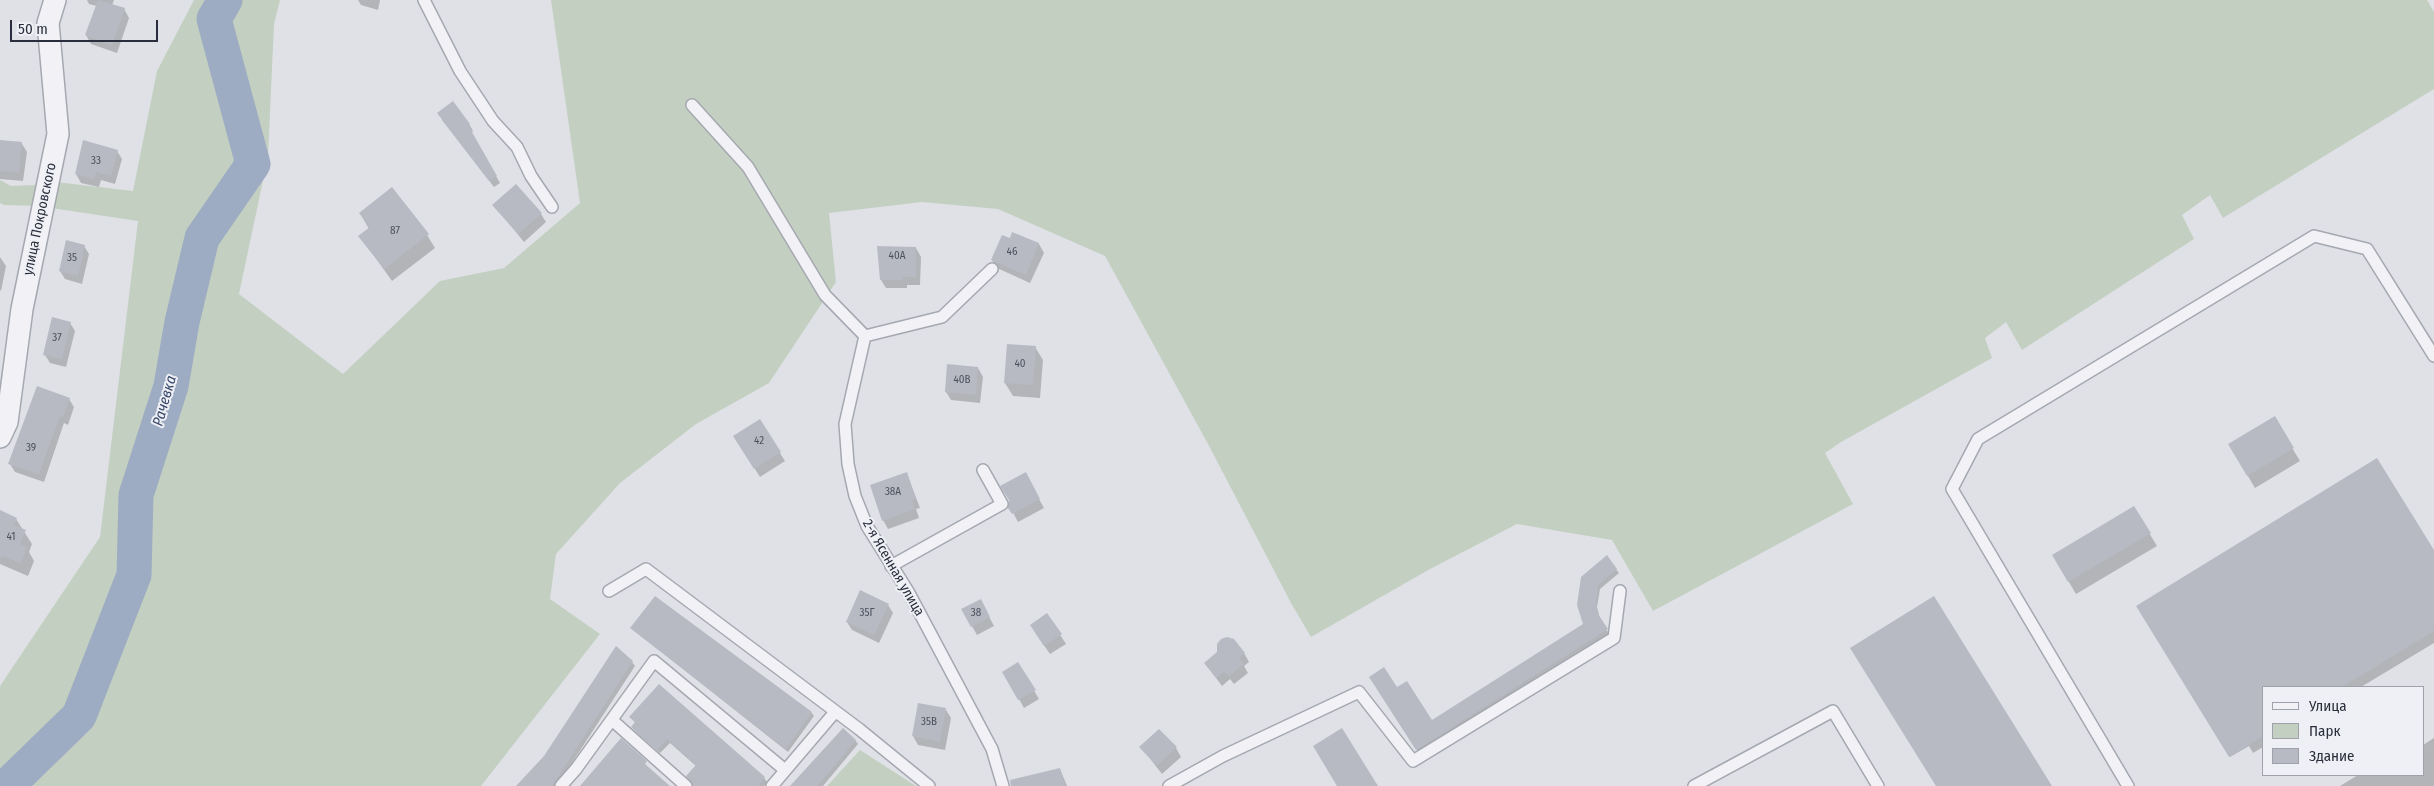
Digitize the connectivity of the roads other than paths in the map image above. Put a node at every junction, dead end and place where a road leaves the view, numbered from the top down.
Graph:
1 (55, 0) edge
2 (424, 0) edge
3 (692, 105) dead end
4 (552, 207) dead end
5 (992, 269) dead end
6 (865, 336) junction
7 (2434, 356) edge
8 (0, 437) edge
9 (983, 470) dead end
10 (891, 566) junction
11 (609, 591) dead end
12 (1620, 591) dead end
13 (835, 712) junction
14 (612, 720) junction
15 (786, 770) junction
16 (561, 786) edge
17 (686, 786) edge
18 (772, 786) edge
19 (929, 786) edge
20 (1003, 786) edge
21 (1169, 786) edge
22 (1694, 786) edge
23 (1878, 786) edge
24 (2128, 786) edge

1 - 8 street, улица Покровского
2 - 4 lane
3 - 6 lane
5 - 6 lane
6 - 10 lane, 2-я Ясенная улица
7 - 24 lane
9 - 10 lane
10 - 20 lane, 2-я Ясенная улица
11 - 13 lane
12 - 21 lane
13 - 15 lane
13 - 19 lane
14 - 15 lane
14 - 16 lane
14 - 17 lane
15 - 18 lane
22 - 23 lane

